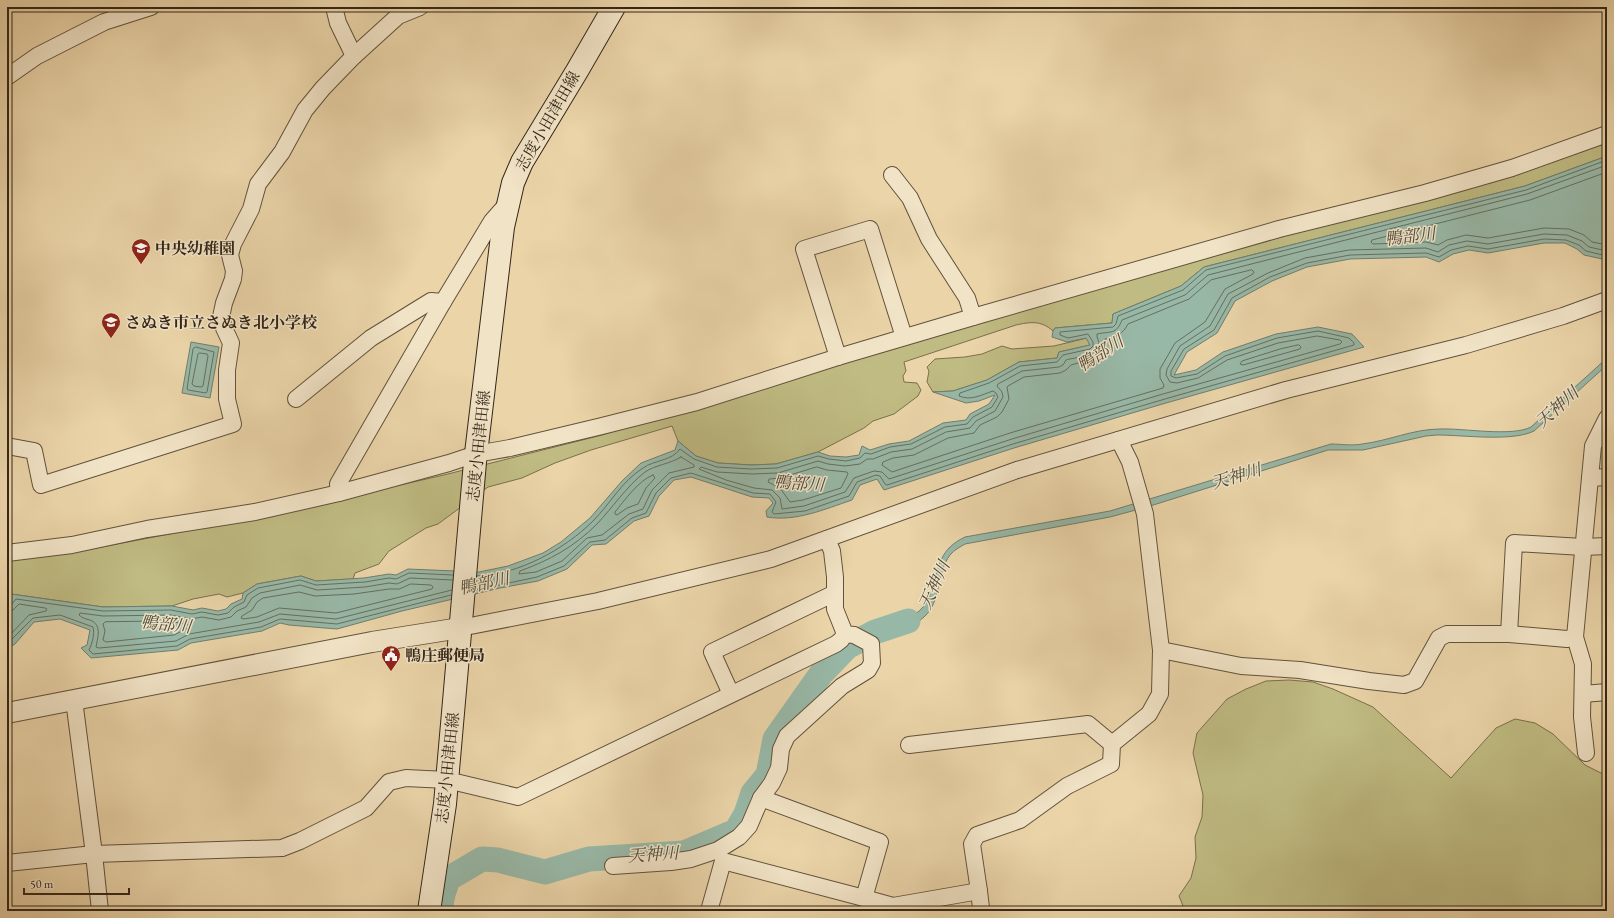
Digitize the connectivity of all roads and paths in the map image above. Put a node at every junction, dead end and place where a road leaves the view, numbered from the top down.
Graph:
1 (151, 7) edge
2 (334, 7) edge
3 (420, 7) edge
4 (614, 7) edge
5 (354, 56) junction
6 (7, 77) edge
7 (1607, 134) edge
8 (892, 175) dead end
9 (507, 204) junction
10 (1607, 300) edge
11 (443, 302) junction
12 (973, 317) junction
13 (904, 337) junction
14 (838, 357) junction
15 (296, 399) dead end
16 (1607, 418) edge
17 (1119, 440) junction
18 (7, 446) edge
19 (476, 458) junction
20 (1607, 477) edge
21 (1590, 478) junction
22 (339, 493) junction
23 (827, 539) junction
24 (1607, 546) edge
25 (1583, 547) junction
26 (7, 553) edge
27 (835, 593) junction
28 (461, 622) junction
29 (850, 633) junction
30 (1509, 634) junction
31 (1575, 637) junction
32 (1161, 650) junction
33 (729, 688) junction
34 (1607, 692) edge
35 (1583, 694) junction
36 (74, 700) junction
37 (7, 713) edge
38 (1112, 744) junction
39 (909, 745) dead end
40 (1586, 753) dead end
41 (447, 780) junction
42 (761, 798) junction
43 (94, 854) junction
44 (720, 856) junction
45 (7, 863) edge
46 (613, 866) dead end
47 (980, 891) junction
48 (864, 898) junction
49 (100, 911) edge
50 (429, 911) edge
51 (709, 911) edge
52 (980, 911) edge

1 - 6 street
2 - 5 street
3 - 5 street
4 - 9 main road, 志度小田津田線
5 - 18 street
7 - 12 street
8 - 12 street
9 - 11 street
9 - 19 main road, 志度小田津田線
10 - 17 street
11 - 15 street
11 - 22 street
12 - 13 street
13 - 14 street
13 - 14 street
14 - 19 street
16 - 21 street
17 - 23 street
17 - 32 street
19 - 22 street
19 - 28 main road, 志度小田津田線
20 - 21 street
21 - 25 street
22 - 26 street
23 - 27 street
23 - 28 street
24 - 25 street
25 - 30 street
25 - 31 street
27 - 29 street
27 - 33 street
28 - 36 street
28 - 41 main road, 志度小田津田線
29 - 33 street
29 - 42 street
30 - 31 street
30 - 32 street
31 - 35 street
32 - 38 street
33 - 41 street
34 - 35 street
35 - 40 street
36 - 37 street
36 - 43 street
38 - 39 street
38 - 47 street
41 - 43 street
41 - 50 main road, 志度小田津田線
42 - 44 street
42 - 48 street
43 - 45 street
43 - 49 street
44 - 46 street
44 - 48 street
44 - 51 street
47 - 48 street
47 - 52 street

